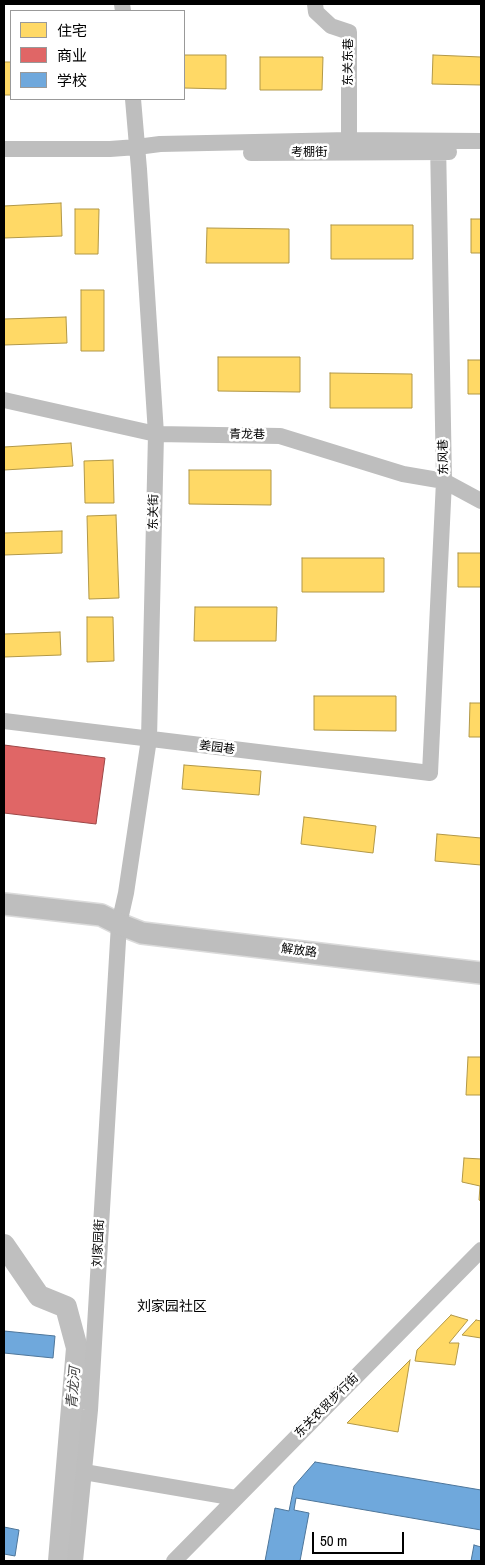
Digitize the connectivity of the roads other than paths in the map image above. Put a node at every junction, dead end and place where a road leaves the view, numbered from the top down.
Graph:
1 (315, 4) edge
2 (133, 100) edge
3 (349, 140) junction
4 (481, 141) edge
5 (137, 147) junction
6 (438, 147) junction
7 (4, 149) edge
8 (481, 152) edge
9 (4, 400) edge
10 (156, 434) junction
11 (444, 481) junction
12 (481, 501) edge
13 (4, 720) edge
14 (149, 739) junction
15 (430, 773) joint
16 (4, 904) edge
17 (4, 917) edge
18 (119, 924) junction
19 (481, 960) edge
20 (481, 973) edge
21 (481, 1250) edge
22 (84, 1472) junction
23 (236, 1498) junction
24 (75, 1561) edge
25 (174, 1561) edge

1 - 3 street, 东关东巷
2 - 5 street, 东关街
3 - 5 street, 考棚街
3 - 6 street, 考棚街
4 - 6 street, 考棚街
5 - 6 street, 考棚街
5 - 7 street, 考棚街
5 - 10 street, 东关街
6 - 8 street, 考棚街
6 - 11 street, 东风巷
9 - 10 street, 青龙巷
10 - 11 street, 青龙巷
10 - 14 street, 东关街
11 - 12 street, 青龙巷
11 - 15 street, 东风巷
13 - 14 street, 姜园巷
14 - 15 street, 姜园巷
14 - 18 street, 东关街
16 - 18 main road, 解放路
17 - 18 main road, 解放路
18 - 19 main road, 解放路
18 - 20 main road, 解放路
18 - 22 street, 刘家园街
21 - 23 street, 东关农贸步行街
22 - 23 street
22 - 24 street, 刘家园街
23 - 25 street, 东关农贸步行街

